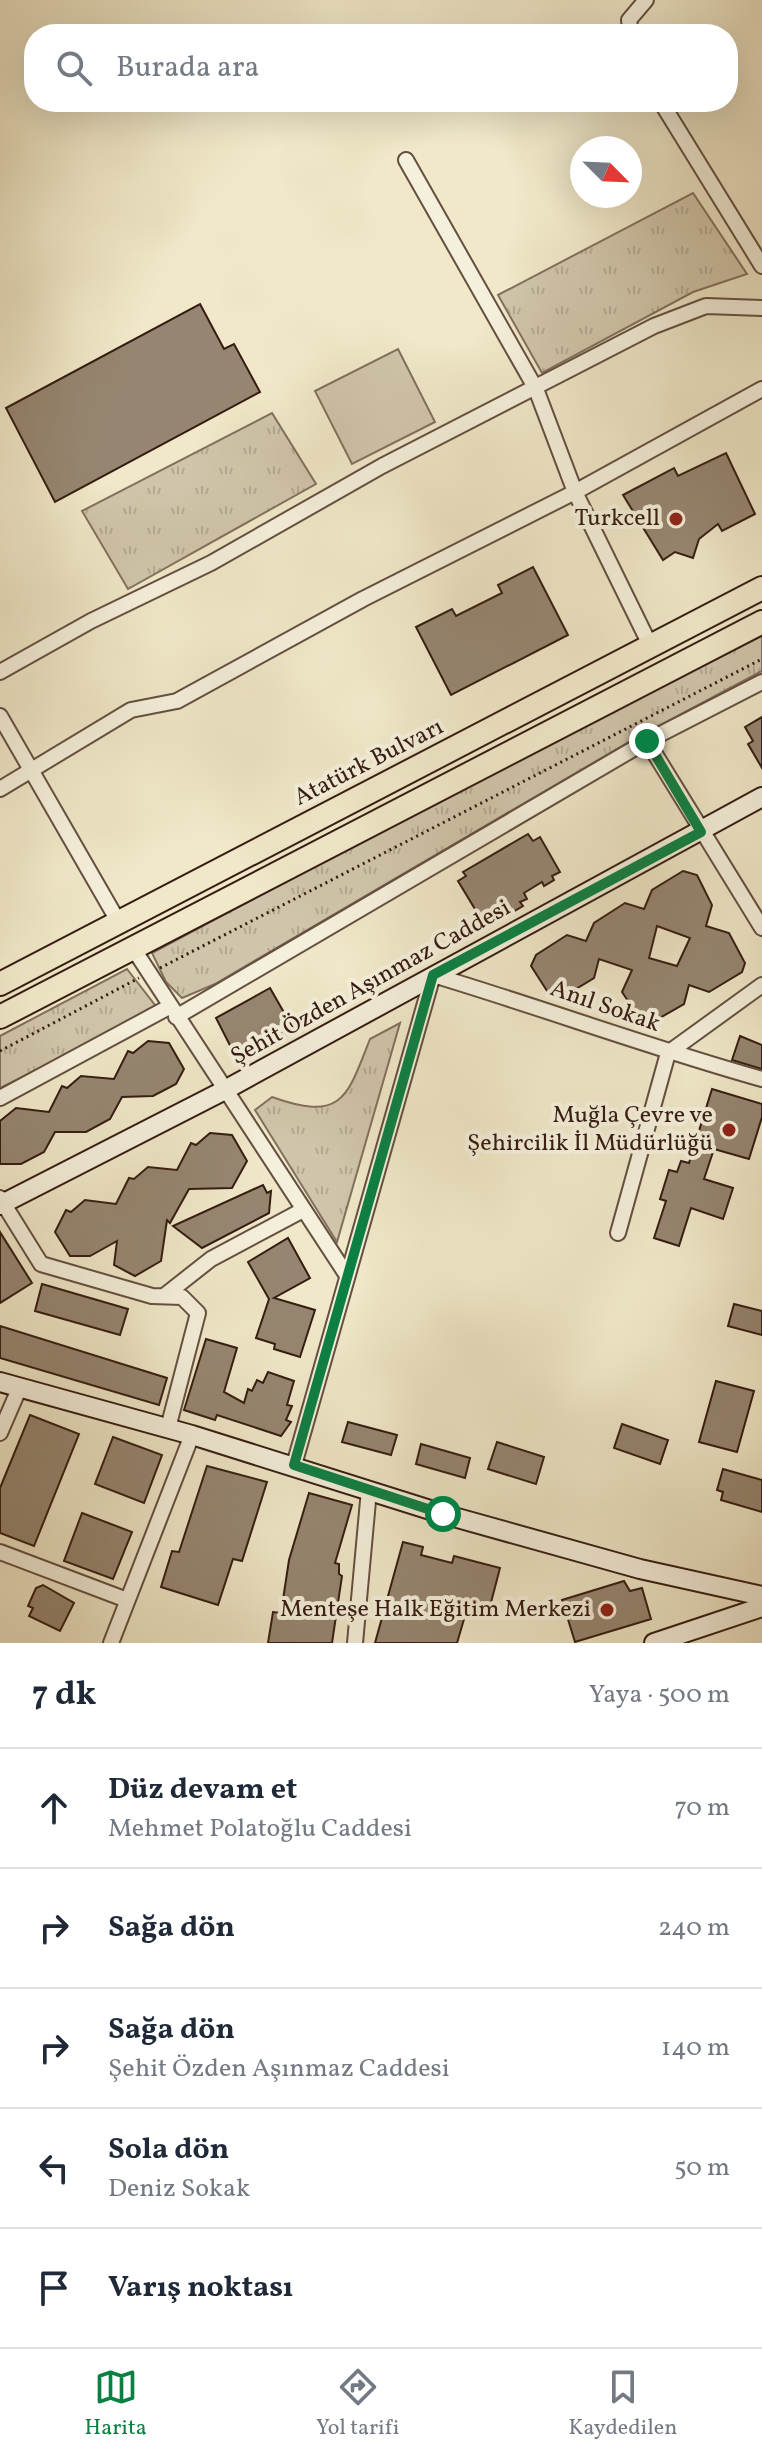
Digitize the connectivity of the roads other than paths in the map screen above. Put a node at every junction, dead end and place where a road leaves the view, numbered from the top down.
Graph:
1 (646, 0) edge
2 (630, 24) edge
3 (667, 112) edge
4 (406, 160) dead end
5 (762, 266) edge
6 (762, 308) edge
7 (536, 389) junction
8 (762, 389) edge
9 (575, 492) junction
10 (762, 588) edge
11 (762, 622) edge
12 (651, 647) junction
13 (0, 672) edge
14 (762, 682) edge
15 (0, 716) edge
16 (647, 741) junction
17 (32, 770) junction
18 (0, 789) edge
19 (762, 797) edge
20 (701, 832) junction
21 (118, 921) junction
22 (762, 928) edge
23 (133, 948) junction
24 (433, 975) junction
25 (0, 984) edge
26 (762, 985) edge
27 (172, 1012) junction
28 (0, 1017) edge
29 (668, 1053) junction
30 (762, 1079) edge
31 (223, 1091) junction
32 (0, 1098) edge
33 (1, 1202) edge
34 (303, 1210) junction
35 (618, 1233) dead end
36 (346, 1274) junction
37 (164, 1296) junction
38 (0, 1382) edge
39 (19, 1389) junction
40 (168, 1428) junction
41 (0, 1433) edge
42 (192, 1435) junction
43 (294, 1465) junction
44 (369, 1490) junction
45 (0, 1552) edge
46 (762, 1596) edge
47 (127, 1600) junction
48 (762, 1607) edge
49 (111, 1643) edge
50 (355, 1643) edge
51 (654, 1643) edge

1 - 2 street
3 - 5 street
4 - 7 street
6 - 7 street
7 - 9 street
7 - 13 street
8 - 9 street
9 - 12 street
9 - 17 street
10 - 12 main road, Atatürk Bulvarı
11 - 23 main road
12 - 21 main road, Atatürk Bulvarı
14 - 16 street
15 - 17 street
16 - 20 street
16 - 27 street
17 - 18 street
17 - 21 street
19 - 20 street, Şehit Özden Aşınmaz Caddesi
20 - 22 street
20 - 24 street, Şehit Özden Aşınmaz Caddesi
21 - 23 main road
21 - 25 main road, Atatürk Bulvarı
23 - 27 street
23 - 28 main road
24 - 29 street, Anıl Sokak
24 - 31 street, Şehit Özden Aşınmaz Caddesi
24 - 36 street
26 - 29 street
27 - 31 street
27 - 32 street
29 - 30 street, Anıl Sokak
29 - 35 street
31 - 33 street, Şehit Özden Aşınmaz Caddesi
31 - 34 street
33 - 37 street
34 - 36 street
34 - 37 street
36 - 43 street
37 - 40 street
38 - 39 street
39 - 40 street
39 - 41 street
40 - 42 street
42 - 43 street
42 - 47 street
43 - 44 street
44 - 46 street
44 - 50 street
45 - 47 street
47 - 49 street
48 - 51 street

